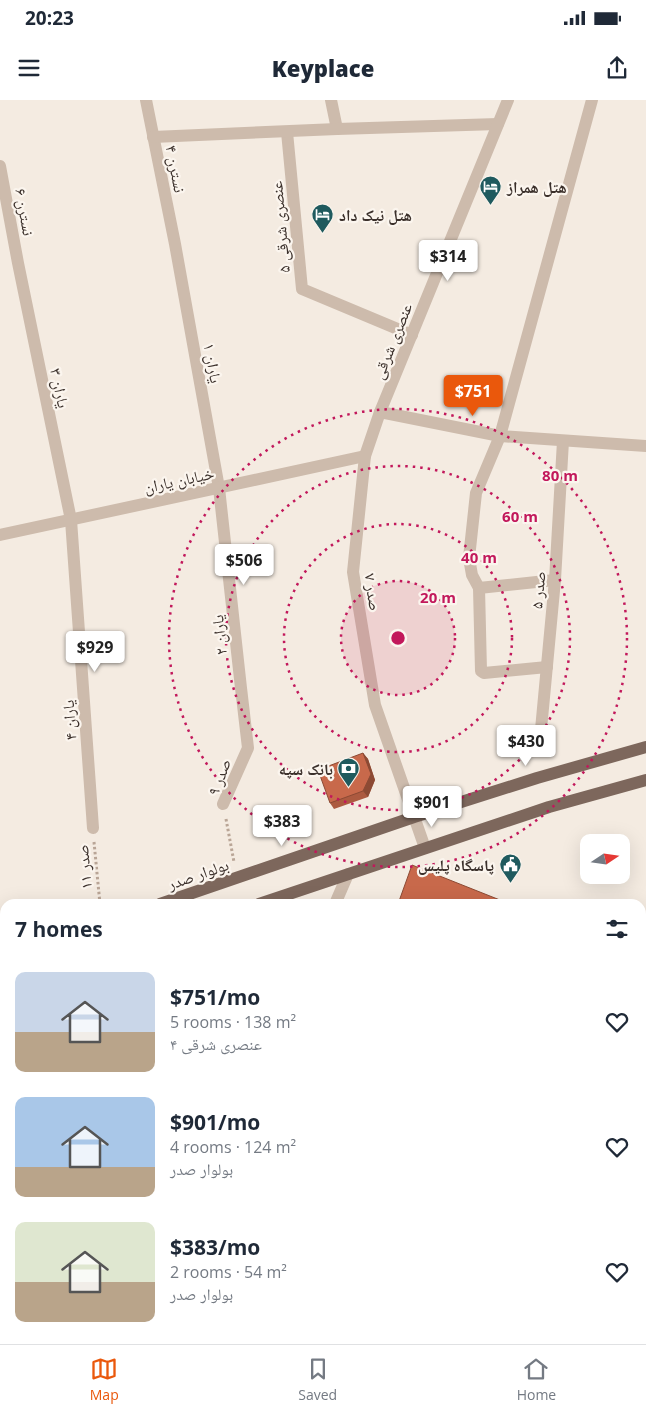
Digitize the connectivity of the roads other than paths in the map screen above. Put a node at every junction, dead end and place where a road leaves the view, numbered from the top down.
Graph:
1 (146, 100) edge
2 (331, 100) edge
3 (508, 100) edge
4 (592, 100) edge
5 (498, 124) junction
6 (337, 129) junction
7 (287, 132) junction
8 (153, 137) junction
9 (0, 166) edge
10 (175, 244) joint
11 (18, 263) joint
12 (412, 335) junction
13 (380, 412) junction
14 (500, 436) junction
15 (563, 441) junction
16 (646, 446) edge
17 (365, 456) junction
18 (218, 488) junction
19 (70, 520) junction
20 (0, 535) edge
21 (555, 580) junction
22 (479, 588) junction
23 (547, 667) junction
24 (241, 688) joint
25 (540, 740) dead end
26 (646, 747) edge
27 (646, 780) edge
28 (224, 804) road end
29 (414, 817) junction
30 (93, 828) road end
31 (424, 848) junction
32 (348, 874) junction
33 (175, 899) edge
34 (277, 899) edge
35 (338, 899) edge

1 - 8 street, نسترن ۴
2 - 6 street
3 - 5 street, عنصری شرقی
4 - 14 street
5 - 6 street
5 - 12 street, عنصری شرقی
6 - 7 street
7 - 8 street
7 - 12 street, عنصری شرقی ۵
8 - 10 street, نسترن ۴
9 - 11 street, نسترن ۶
10 - 18 street, یاران ۱
11 - 19 street, یاران ۳
12 - 13 street, عنصری شرقی
13 - 14 street
13 - 17 street, عنصری شرقی
14 - 15 street
14 - 22 street
15 - 16 street
15 - 21 street, صدر ۵
17 - 18 street, خیابان یاران
17 - 29 street, صدر ۷
18 - 19 street, خیابان یاران
18 - 24 street, یاران ۲
19 - 20 street, خیابان یاران
19 - 30 street, یاران ۴
21 - 22 street
21 - 23 street, صدر ۵
22 - 23 street
23 - 25 street, صدر ۵
24 - 28 street, صدر ۹
26 - 29 main road, بولوار صدر
27 - 31 main road
29 - 31 street, صدر ۷
29 - 33 main road, بولوار صدر
31 - 32 main road
32 - 34 main road
32 - 35 street

